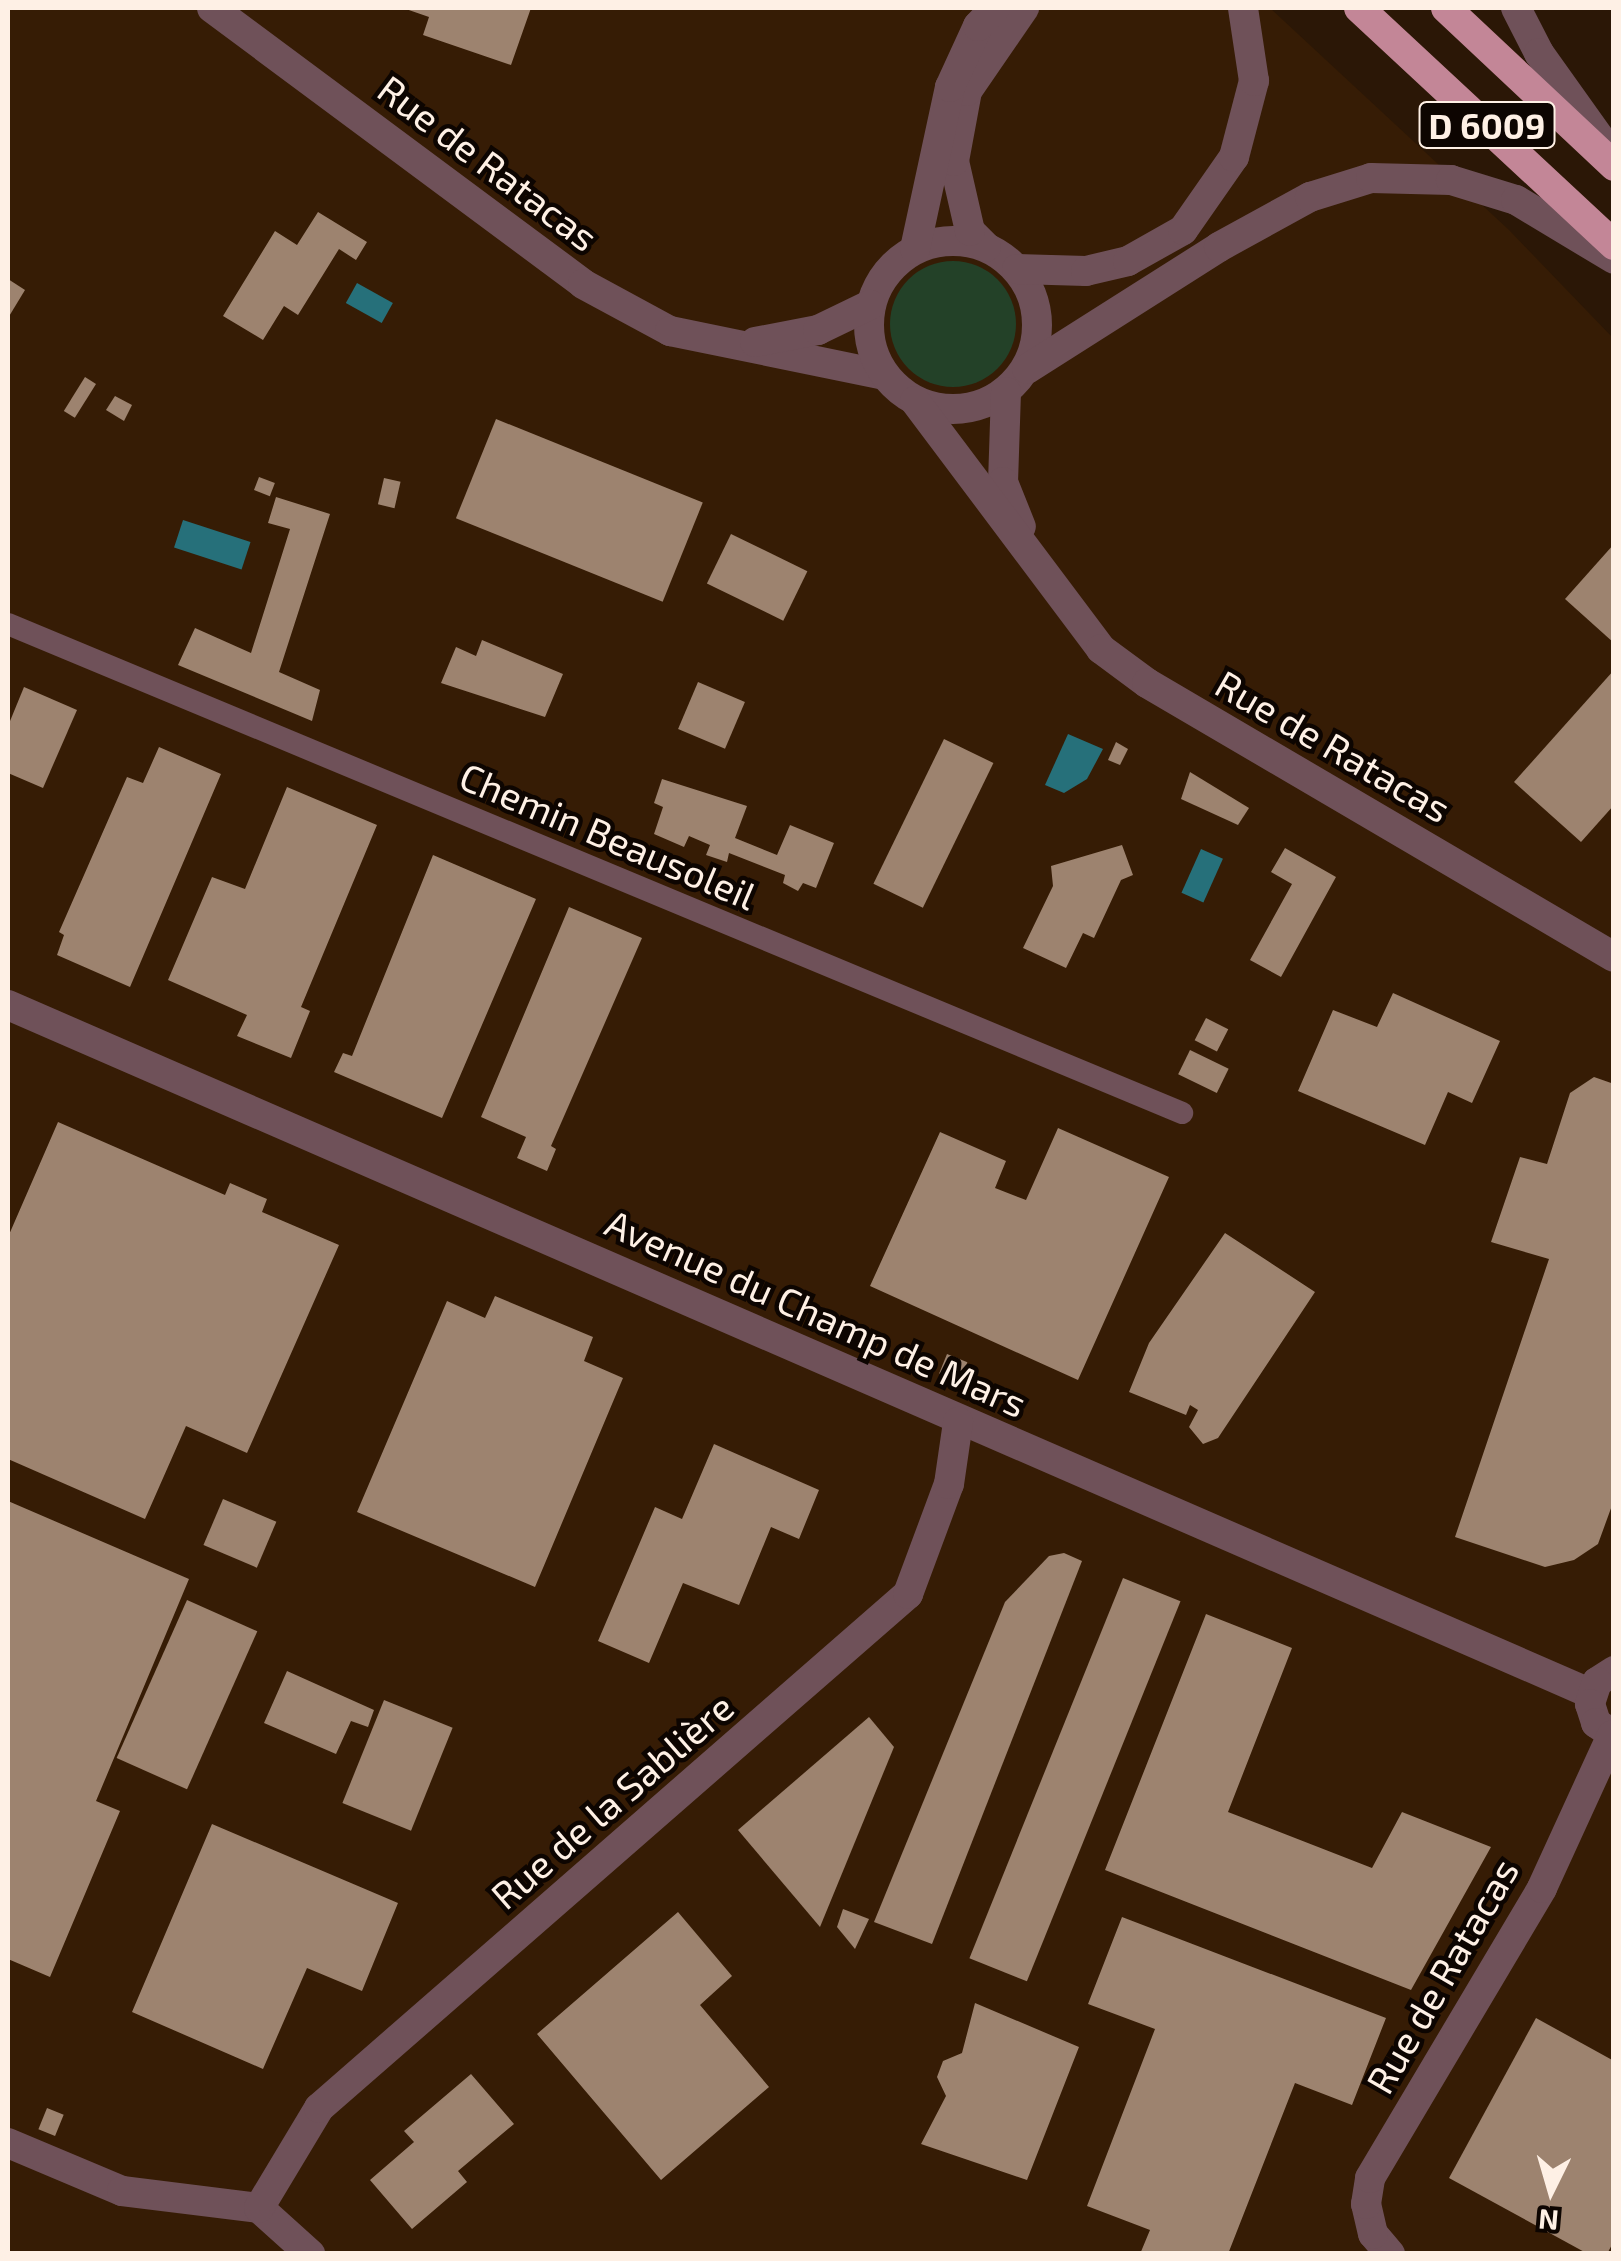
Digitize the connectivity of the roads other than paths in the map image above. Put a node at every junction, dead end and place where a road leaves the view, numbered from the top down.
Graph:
1 (212, 8) edge
2 (995, 8) edge
3 (1024, 8) edge
4 (1243, 8) edge
5 (1360, 8) edge
6 (1446, 8) edge
7 (1516, 8) edge
8 (1614, 158) edge
9 (1614, 166) edge
10 (1614, 245) edge
11 (986, 246) junction
12 (915, 249) junction
13 (1614, 259) edge
14 (1017, 269) junction
15 (870, 305) junction
16 (736, 345) junction
17 (1027, 368) junction
18 (884, 375) junction
19 (1006, 392) junction
20 (915, 400) junction
21 (1040, 571) junction
22 (8, 624) edge
23 (1614, 957) edge
24 (8, 1006) edge
25 (1182, 1113) dead end
26 (958, 1422) junction
27 (1614, 1671) edge
28 (1592, 1694) junction
29 (1613, 1735) edge
30 (8, 2143) edge
31 (259, 2208) junction
32 (310, 2254) edge
33 (1390, 2254) edge

1 - 16 street, Rue de Ratacas
2 - 12 street
3 - 11 street
4 - 14 street
5 - 10 main road, D 6009
6 - 9 main road, D 6009
7 - 8 street
11 - 12 street
11 - 14 street
12 - 15 street
13 - 17 street
14 - 17 street
15 - 16 street, Rue de Ratacas
15 - 18 street
16 - 18 street, Rue de Ratacas
17 - 19 street
18 - 20 street
19 - 20 street
19 - 21 street, Rue de Ratacas
20 - 21 street, Rue de Ratacas
21 - 23 street, Rue de Ratacas
22 - 25 lane, Chemin Beausoleil
24 - 26 street, Avenue du Champ de Mars
26 - 28 street, Avenue du Champ de Mars
26 - 31 street, Rue de la Sablière
27 - 28 street
28 - 29 street
29 - 33 street, Rue de Ratacas
30 - 31 street
31 - 32 street

